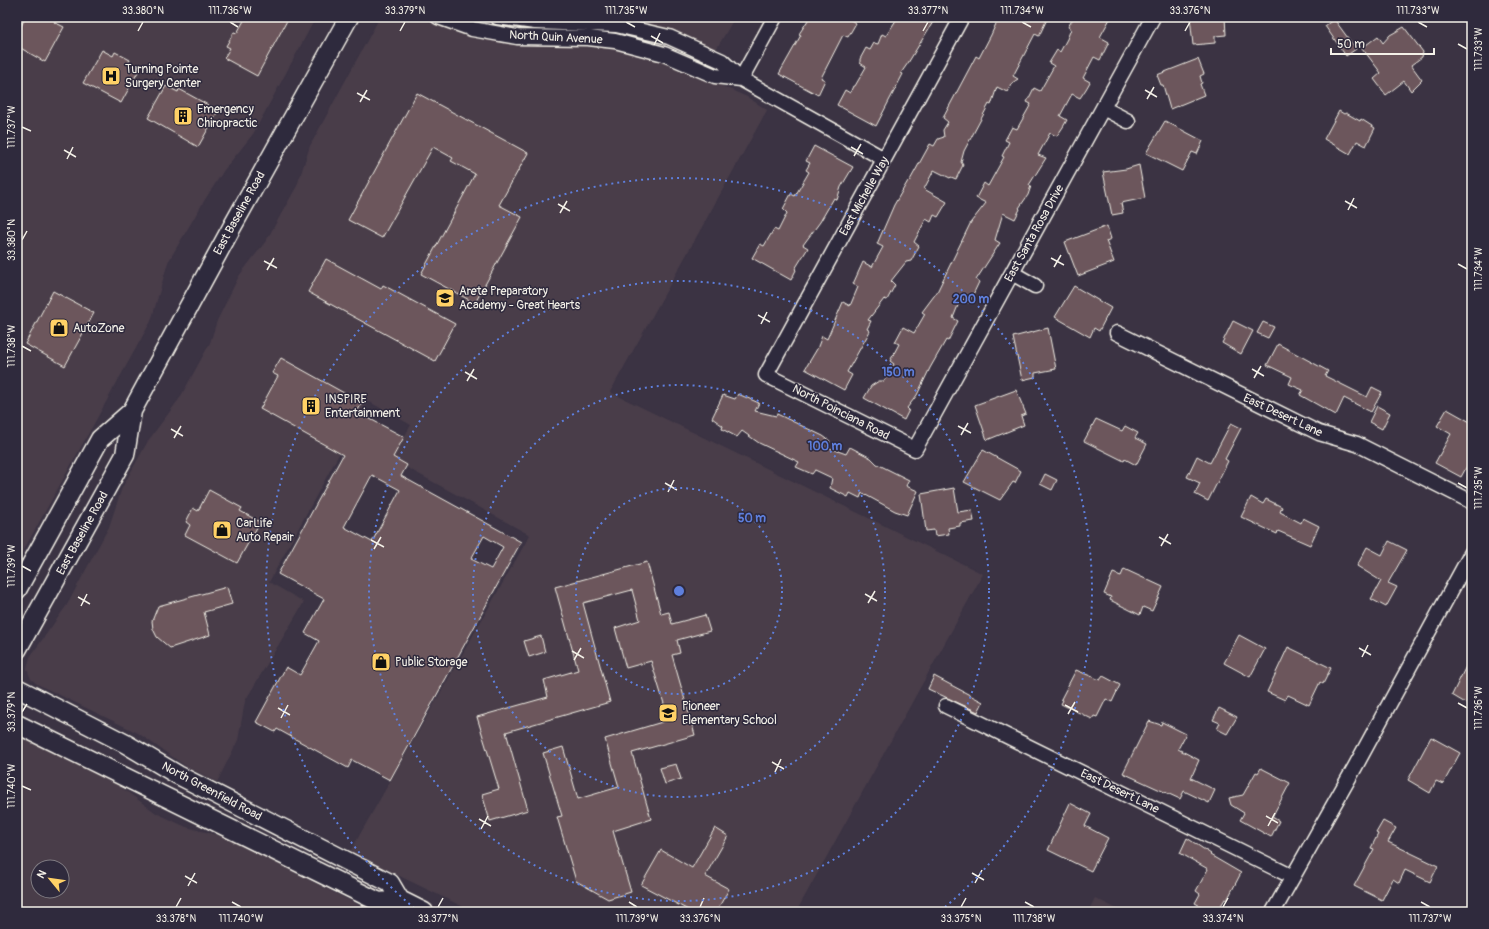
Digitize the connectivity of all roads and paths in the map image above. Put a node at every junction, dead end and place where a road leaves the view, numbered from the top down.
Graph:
1 (349, 17) edge
2 (438, 17) edge
3 (497, 17) edge
4 (776, 17) edge
5 (962, 17) edge
6 (1153, 17) edge
7 (741, 79) junction
8 (1103, 108) junction
9 (1128, 121) dead end
10 (884, 159) junction
11 (1012, 273) junction
12 (1035, 286) dead end
13 (1117, 333) dead end
14 (766, 374) joint
15 (132, 411) junction
16 (915, 449) joint
17 (1472, 502) edge
18 (1472, 552) edge
19 (17, 590) edge
20 (17, 650) edge
21 (17, 688) edge
22 (946, 706) dead end
23 (17, 724) edge
24 (209, 791) junction
25 (205, 817) junction
26 (310, 843) junction
27 (308, 867) junction
28 (1293, 877) junction
29 (400, 900) junction
30 (424, 912) edge
31 (1273, 912) edge

1 - 15 main road, East Baseline Road
2 - 7 street, North Quin Avenue
3 - 7 street, North Quin Avenue
4 - 7 street
5 - 10 street, East Michelle Way
6 - 8 street, East Santa Rosa Drive
7 - 10 street, North Quin Avenue
8 - 9 street
8 - 11 street, East Santa Rosa Drive
10 - 14 street, East Michelle Way
11 - 12 street
11 - 16 street, East Santa Rosa Drive
13 - 17 street, East Desert Lane
14 - 16 street, North Poinciana Road
15 - 19 main road, East Baseline Road
15 - 20 main road, East Baseline Road
18 - 28 street
21 - 24 main road, North Greenfield Road
22 - 28 street, East Desert Lane
23 - 25 main road, North Greenfield Road
24 - 25 main road
24 - 26 main road, North Greenfield Road
25 - 27 main road, North Greenfield Road
26 - 27 main road
26 - 29 main road, North Greenfield Road
27 - 29 main road, North Greenfield Road
28 - 31 street
29 - 30 main road

